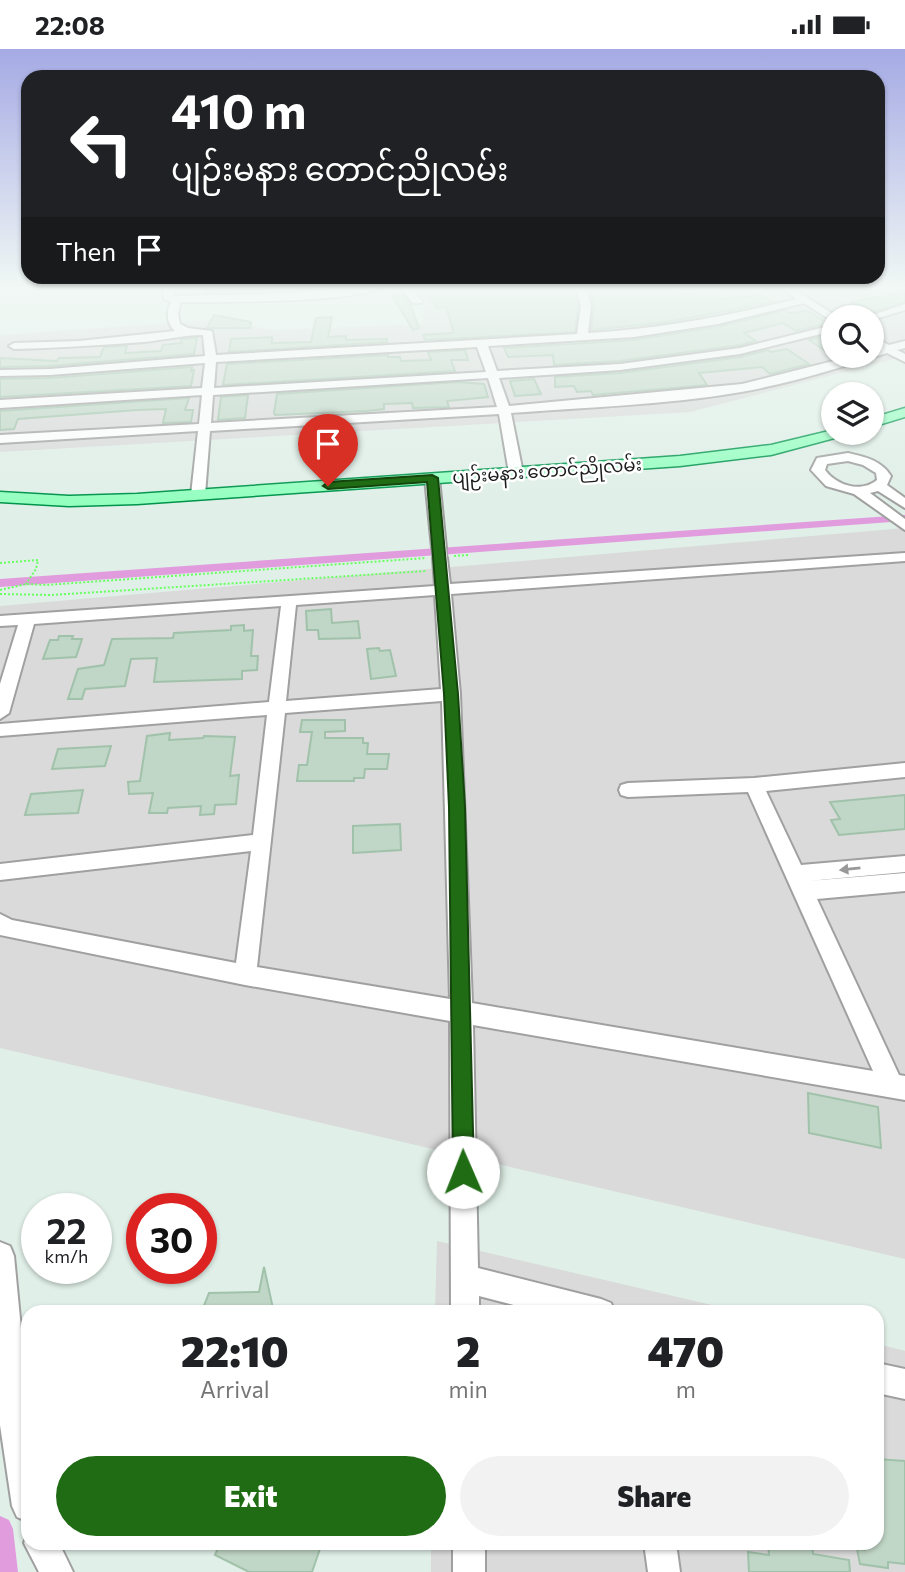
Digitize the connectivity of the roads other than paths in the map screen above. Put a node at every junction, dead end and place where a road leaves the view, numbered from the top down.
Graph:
1 (228, 358) edge
2 (487, 358) edge
3 (693, 358) edge
4 (864, 358) edge
5 (211, 359) junction
6 (0, 373) edge
7 (493, 375) junction
8 (208, 392) junction
9 (0, 404) edge
10 (504, 410) junction
11 (905, 412) edge
12 (884, 419) edge
13 (205, 426) junction
14 (821, 437) edge
15 (0, 439) edge
16 (804, 442) junction
17 (829, 458) junction
18 (516, 473) junction
19 (432, 478) junction
20 (880, 486) junction
21 (858, 491) junction
22 (198, 495) junction
23 (0, 497) edge
24 (905, 504) edge
25 (899, 521) edge
26 (905, 557) edge
27 (441, 563) junction
28 (289, 601) junction
29 (27, 620) junction
30 (0, 621) edge
31 (451, 694) junction
32 (277, 707) junction
33 (0, 713) edge
34 (0, 730) edge
35 (905, 771) edge
36 (754, 785) junction
37 (628, 790) dead end
38 (262, 842) junction
39 (0, 872) edge
40 (903, 872) edge
41 (800, 883) junction
42 (2, 928) edge
43 (245, 975) junction
44 (462, 1013) junction
45 (899, 1087) edge
46 (0, 1256) edge
47 (464, 1278) junction
48 (465, 1305) edge
49 (570, 1305) edge
50 (884, 1380) edge
51 (905, 1384) edge
52 (21, 1465) edge
53 (44, 1550) edge
54 (469, 1550) edge
55 (661, 1550) edge
56 (57, 1572) edge
57 (470, 1572) edge
58 (664, 1572) edge

1 - 5 street
2 - 7 street
3 - 7 street
4 - 10 street
5 - 6 street
5 - 8 street
7 - 8 street
7 - 10 street
8 - 9 street
8 - 13 street
10 - 13 street
10 - 18 street
11 - 12 main road
13 - 15 street
13 - 22 street
14 - 16 main road, ပျဉ်းမနား တောင်ညိုလမ်း
16 - 17 street
16 - 18 main road, ပျဉ်းမနား တောင်ညိုလမ်း
17 - 20 street
17 - 21 street
18 - 19 main road, ပျဉ်းမနား တောင်ညိုလမ်း
19 - 22 main road, ပျဉ်းမနား တောင်ညိုလမ်း
19 - 27 street
20 - 21 street
20 - 24 street
21 - 25 street
22 - 23 main road, ပျဉ်းမနား တောင်ညိုလမ်း
26 - 27 street
27 - 28 street
27 - 31 street
28 - 29 street
28 - 32 street
29 - 30 street
29 - 33 street
31 - 32 street
31 - 44 street
32 - 34 street
32 - 38 street
35 - 36 street
36 - 37 street
36 - 41 street
38 - 39 street
38 - 43 street
40 - 41 street
41 - 45 street
42 - 43 street
43 - 44 street
44 - 45 street
44 - 47 street
46 - 52 street
47 - 48 street
47 - 49 street
50 - 51 street
53 - 56 street
54 - 57 street
55 - 58 street

